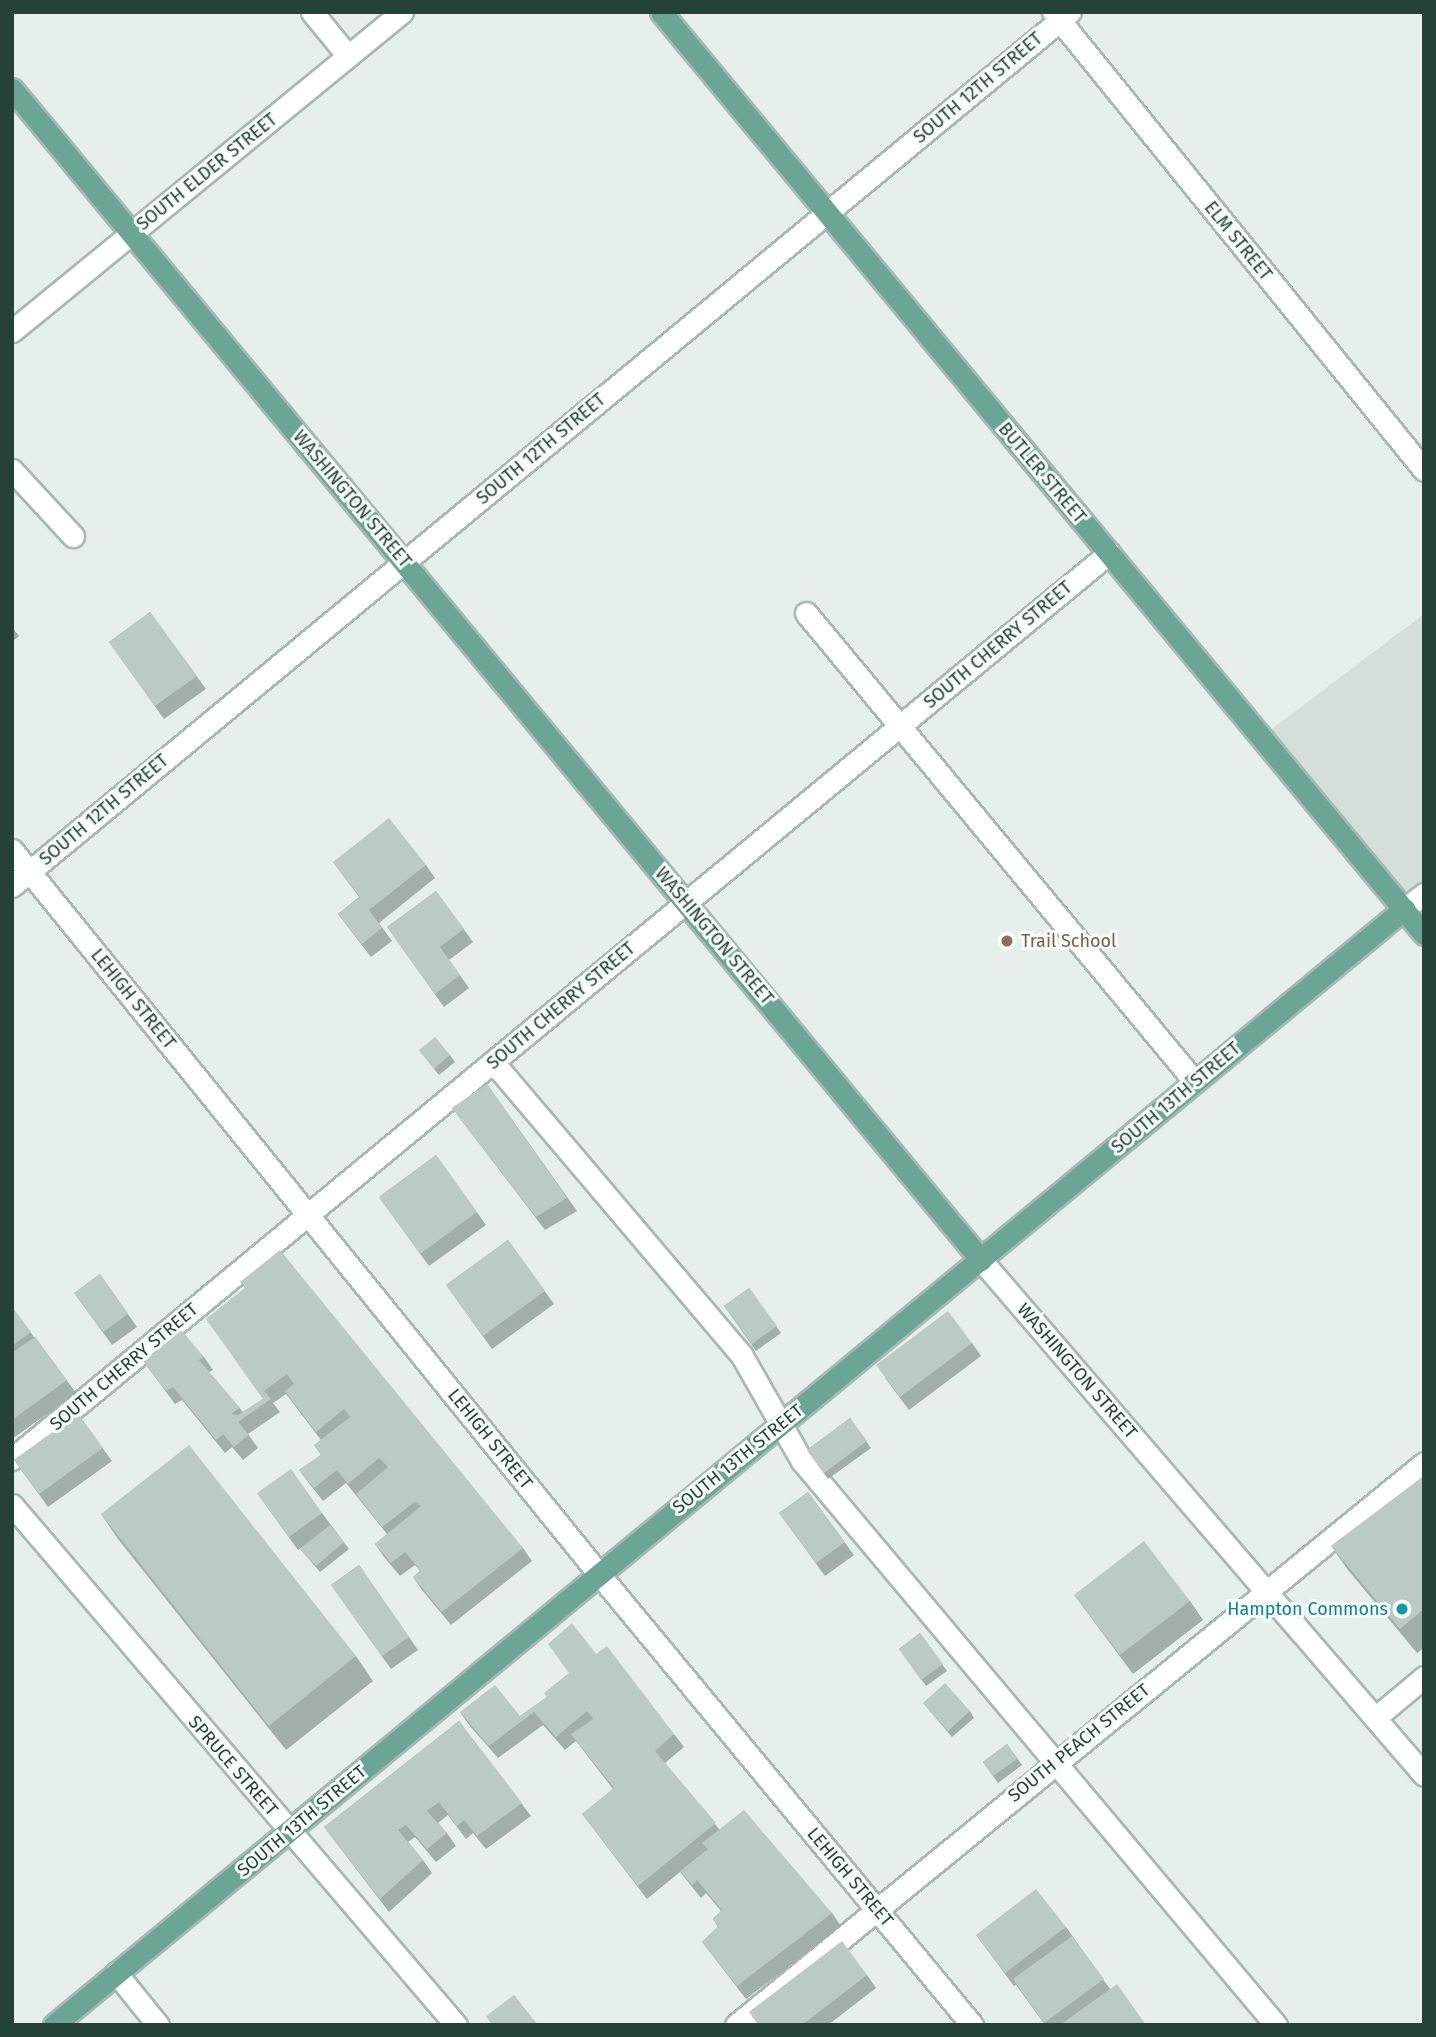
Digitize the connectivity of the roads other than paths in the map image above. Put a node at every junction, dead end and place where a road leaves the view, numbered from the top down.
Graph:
1 (312, 12) edge
2 (401, 12) edge
3 (660, 12) edge
4 (1061, 15) edge
5 (348, 56) junction
6 (12, 89) edge
7 (827, 213) junction
8 (132, 233) junction
9 (12, 331) edge
10 (12, 470) edge
11 (1424, 470) edge
12 (73, 536) dead end
13 (1109, 553) junction
14 (404, 562) junction
15 (806, 613) dead end
16 (899, 726) junction
17 (12, 850) edge
18 (30, 872) junction
19 (12, 886) edge
20 (1424, 894) edge
21 (686, 903) junction
22 (1404, 909) junction
23 (1424, 934) edge
24 (493, 1062) junction
25 (1195, 1082) junction
26 (307, 1216) junction
27 (981, 1260) junction
28 (782, 1423) junction
29 (12, 1459) edge
30 (1424, 1463) edge
31 (12, 1505) edge
32 (598, 1573) junction
33 (1267, 1590) junction
34 (1424, 1677) edge
35 (1375, 1718) junction
36 (1055, 1763) junction
37 (1424, 1775) edge
38 (291, 1831) junction
39 (876, 1909) junction
40 (116, 1973) junction
41 (54, 2025) edge
42 (158, 2025) edge
43 (456, 2025) edge
44 (736, 2025) edge
45 (972, 2025) edge
46 (1276, 2025) edge

1 - 5 street
2 - 5 street, SOUTH ELDER STREET
3 - 7 main road, BUTLER STREET
4 - 7 street, SOUTH 12TH STREET
4 - 11 street, ELM STREET
5 - 8 street, SOUTH ELDER STREET
6 - 8 main road, WASHINGTON STREET
7 - 13 main road, BUTLER STREET
7 - 14 street, SOUTH 12TH STREET
8 - 9 street, SOUTH ELDER STREET
8 - 14 main road, WASHINGTON STREET
10 - 12 street
13 - 16 street, SOUTH CHERRY STREET
13 - 22 main road, BUTLER STREET
14 - 18 street, SOUTH 12TH STREET
14 - 21 main road, WASHINGTON STREET
15 - 16 street
16 - 21 street, SOUTH CHERRY STREET
16 - 25 street
17 - 18 street, LEHIGH STREET
18 - 19 street, SOUTH 12TH STREET
18 - 26 street, LEHIGH STREET
20 - 22 street, SOUTH 13TH STREET
21 - 24 street, SOUTH CHERRY STREET
21 - 27 main road, WASHINGTON STREET
22 - 23 main road, BUTLER STREET
22 - 25 main road, SOUTH 13TH STREET
24 - 26 street, SOUTH CHERRY STREET
24 - 28 street
25 - 27 main road, SOUTH 13TH STREET
26 - 29 street, SOUTH CHERRY STREET
26 - 32 street, LEHIGH STREET
27 - 28 main road, SOUTH 13TH STREET
27 - 33 street, WASHINGTON STREET
28 - 32 main road, SOUTH 13TH STREET
28 - 36 street
30 - 33 street, SOUTH PEACH STREET
31 - 38 street, SPRUCE STREET
32 - 38 main road, SOUTH 13TH STREET
32 - 39 street, LEHIGH STREET
33 - 35 street, WASHINGTON STREET
33 - 36 street, SOUTH PEACH STREET
34 - 35 street
35 - 37 street, WASHINGTON STREET
36 - 39 street, SOUTH PEACH STREET
36 - 46 street
38 - 40 main road, SOUTH 13TH STREET
38 - 43 street, SPRUCE STREET
39 - 44 street, SOUTH PEACH STREET
39 - 45 street, LEHIGH STREET
40 - 41 main road, SOUTH 13TH STREET
40 - 42 street

